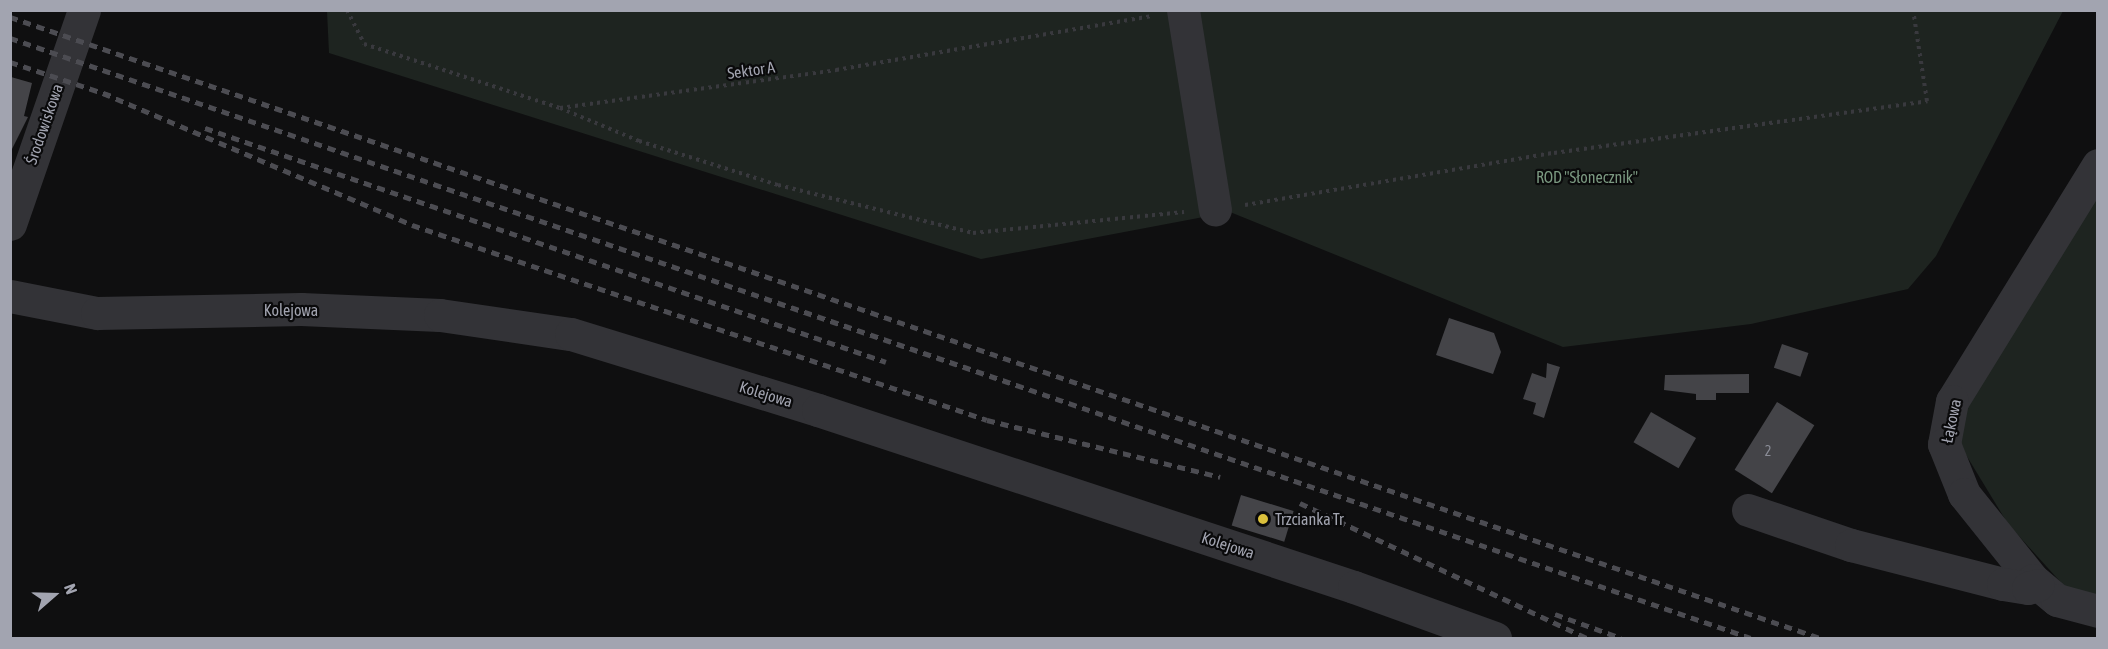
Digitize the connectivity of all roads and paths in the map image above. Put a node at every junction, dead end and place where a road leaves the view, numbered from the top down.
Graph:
1 (84, 10) edge
2 (347, 10) edge
3 (1913, 10) edge
4 (1183, 11) edge
5 (560, 108) junction
6 (2097, 165) edge
7 (1215, 209) junction
8 (10, 224) edge
9 (10, 296) edge
10 (1748, 510) dead end
11 (2038, 585) junction
12 (2097, 611) edge
13 (1495, 639) edge

1 - 8 street, Środowiskowa
2 - 5 path, Sektor A
3 - 7 path
4 - 5 path, Sektor A
4 - 7 street
5 - 7 path
6 - 11 street, Łąkowa
9 - 13 street, Kolejowa
10 - 11 street
11 - 12 street, Łąkowa

